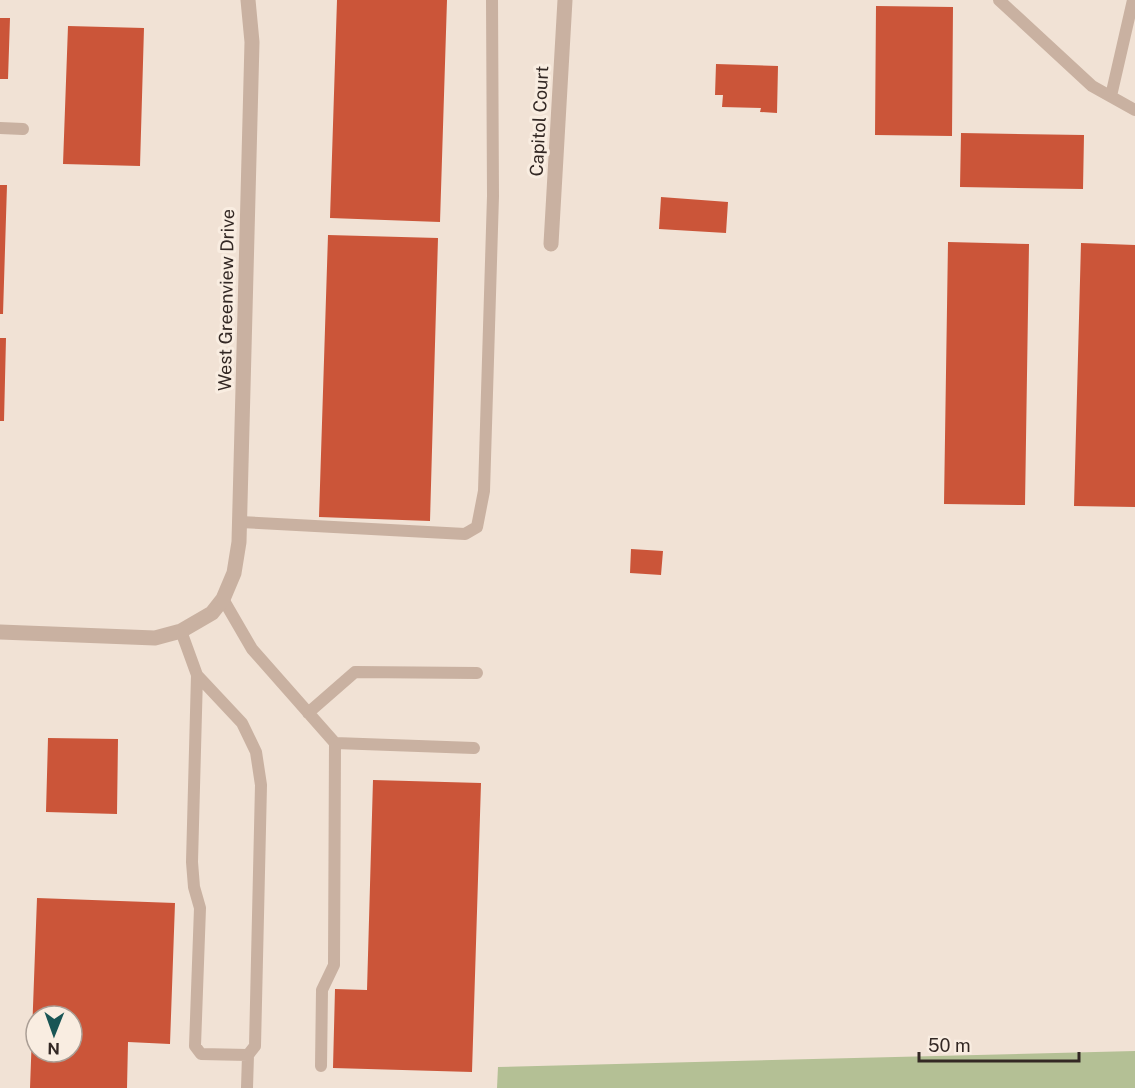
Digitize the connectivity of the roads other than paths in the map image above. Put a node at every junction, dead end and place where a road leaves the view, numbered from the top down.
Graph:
1 (248, 0) edge
2 (492, 0) edge
3 (565, 0) edge
4 (999, 0) edge
5 (1133, 0) edge
6 (1111, 96) junction
7 (1135, 110) edge
8 (0, 128) edge
9 (23, 129) dead end
10 (551, 244) dead end
11 (240, 522) junction
12 (223, 599) junction
13 (181, 631) junction
14 (0, 632) edge
15 (477, 674) dead end
16 (197, 675) junction
17 (308, 713) junction
18 (334, 743) junction
19 (474, 748) dead end
20 (248, 1055) junction
21 (321, 1066) dead end
22 (247, 1088) edge

1 - 11 street, West Greenview Drive
2 - 11 lane
3 - 10 street, Capitol Court
4 - 6 lane
5 - 6 lane
6 - 7 lane
8 - 9 lane
11 - 12 street, West Greenview Drive
12 - 13 street
12 - 17 lane
13 - 14 street
13 - 16 lane
15 - 17 lane
16 - 20 lane
16 - 20 lane
17 - 18 lane
18 - 19 lane
18 - 21 lane
20 - 22 lane

